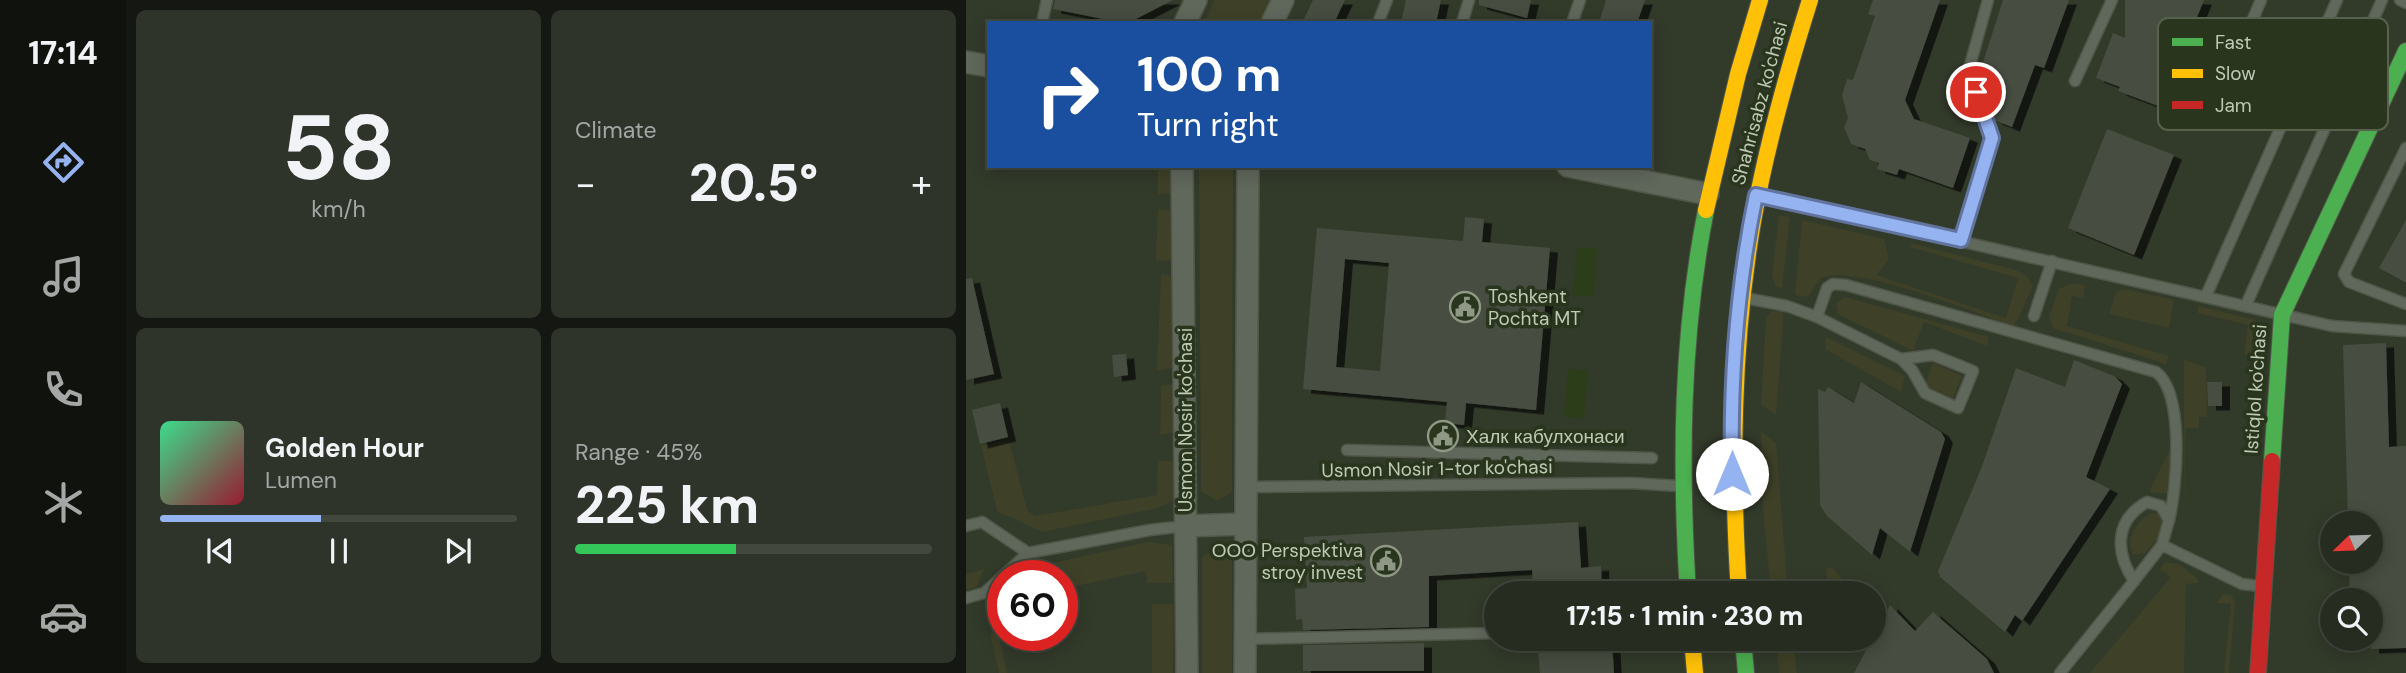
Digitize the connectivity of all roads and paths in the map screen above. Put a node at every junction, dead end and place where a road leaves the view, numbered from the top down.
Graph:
1 (1047, 0) edge
2 (1196, 0) edge
3 (1283, 0) edge
4 (1387, 0) edge
5 (1469, 0) edge
6 (1580, 0) edge
7 (1760, 0) edge
8 (1810, 0) edge
9 (1988, 0) edge
10 (2112, 0) edge
11 (2261, 0) edge
12 (2337, 0) edge
13 (2382, 0) edge
14 (2400, 0) edge
15 (2406, 3) edge
16 (2253, 18) edge
17 (2329, 18) edge
18 (2374, 18) edge
19 (1042, 21) edge
20 (1186, 21) edge
21 (1273, 21) edge
22 (1379, 21) edge
23 (1463, 21) edge
24 (1573, 21) edge
25 (2406, 51) edge
26 (966, 62) edge
27 (987, 66) edge
28 (2075, 81) dead end
29 (2388, 89) edge
30 (2279, 130) edge
31 (2324, 130) edge
32 (2369, 130) edge
33 (2406, 148) edge
34 (1182, 168) edge
35 (1248, 168) edge
36 (1578, 168) edge
37 (1708, 194) junction
38 (1756, 195) junction
39 (1961, 240) junction
40 (2052, 261) junction
41 (2206, 296) junction
42 (1740, 297) junction
43 (2406, 304) edge
44 (2246, 305) junction
45 (2281, 315) junction
46 (2034, 316) dead end
47 (1817, 317) junction
48 (2406, 331) edge
49 (1901, 359) junction
50 (1347, 450) dead end
51 (1652, 458) dead end
52 (1681, 486) junction
53 (1244, 487) junction
54 (2169, 520) junction
55 (1244, 524) junction
56 (966, 526) edge
57 (1185, 526) junction
58 (2162, 545) junction
59 (1028, 553) junction
60 (1020, 560) edge
61 (1687, 581) edge
62 (1738, 581) edge
63 (2134, 581) junction
64 (2262, 586) junction
65 (987, 590) edge
66 (966, 598) edge
67 (1484, 634) edge
68 (1244, 639) junction
69 (1693, 651) edge
70 (1744, 651) edge
71 (1186, 673) edge
72 (1245, 673) edge
73 (1695, 673) edge
74 (1746, 673) edge
75 (2060, 673) edge
76 (2258, 673) edge

1 - 19 lane
2 - 20 street
3 - 21 street
4 - 22 lane
5 - 23 lane
6 - 24 lane
7 - 37 main road, Shahrisabz ko'chasi
8 - 38 main road, Shahrisabz ko'chasi
9 - 39 lane
10 - 28 lane
11 - 16 lane
12 - 17 lane
13 - 18 lane
14 - 15 lane
25 - 29 main road, Istiqlol ko'chasi
26 - 27 street
30 - 41 lane
31 - 44 lane
32 - 45 main road, Istiqlol ko'chasi
33 - 43 lane
34 - 57 street, Usmon Nosir ko'chasi
35 - 53 street
36 - 37 street
37 - 52 main road, Shahrisabz ko'chasi
38 - 39 lane
38 - 42 main road, Shahrisabz ko'chasi
39 - 40 lane
40 - 41 lane
40 - 46 lane
41 - 44 lane
42 - 47 lane
42 - 62 main road, Shahrisabz ko'chasi
44 - 45 lane
45 - 48 lane
45 - 64 main road, Istiqlol ko'chasi
47 - 49 lane
47 - 54 lane
49 - 49 lane
50 - 51 lane
52 - 53 lane, Usmon Nosir 1-tor ko'chasi
52 - 61 main road, Shahrisabz ko'chasi
53 - 55 street
54 - 58 lane
54 - 63 lane
55 - 57 street
55 - 68 street
56 - 59 lane
57 - 59 lane
57 - 71 street, Usmon Nosir ko'chasi
58 - 63 lane
58 - 64 lane
59 - 60 lane
63 - 75 lane
64 - 76 main road, Istiqlol ko'chasi
65 - 66 lane
67 - 68 lane
68 - 72 street
69 - 73 main road
70 - 74 main road

